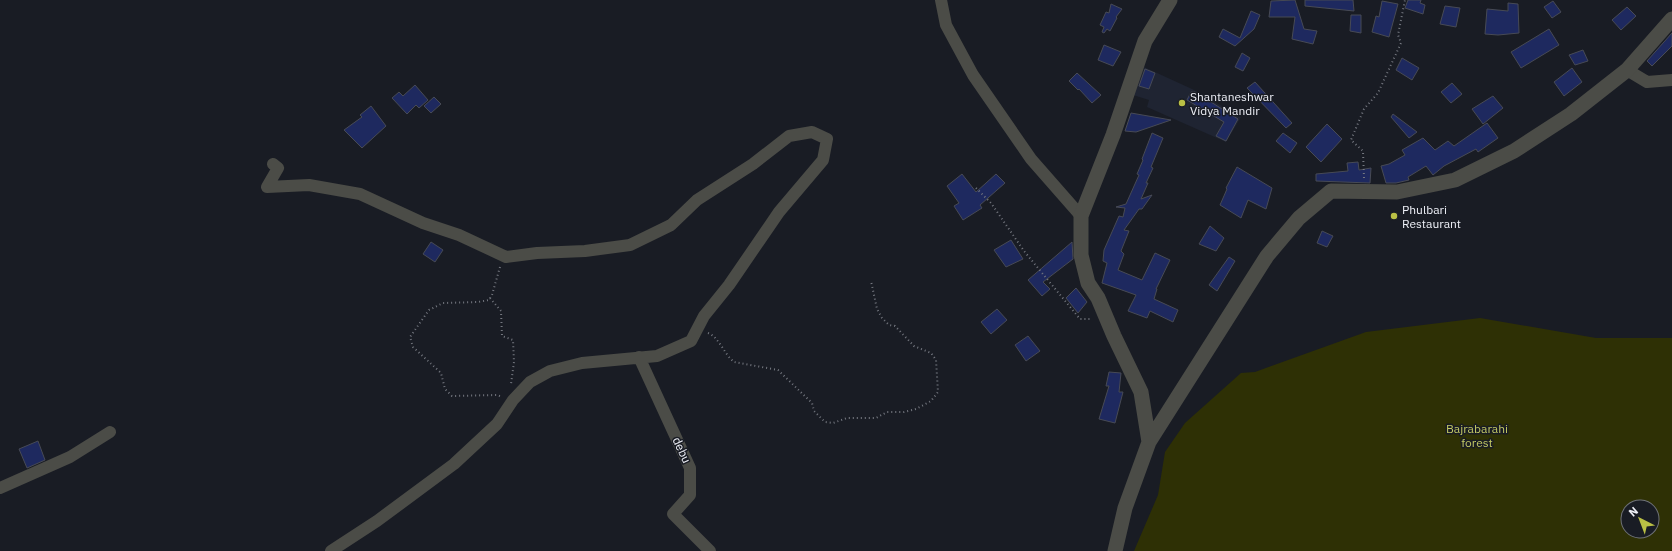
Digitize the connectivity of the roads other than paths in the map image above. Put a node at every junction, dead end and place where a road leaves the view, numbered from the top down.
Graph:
1 (941, 0) edge
2 (1170, 0) edge
3 (1672, 19) edge
4 (1627, 70) junction
5 (1672, 80) edge
6 (273, 164) dead end
7 (1081, 216) junction
8 (639, 358) junction
9 (110, 432) dead end
10 (1149, 442) junction
11 (0, 488) edge
12 (331, 551) edge
13 (710, 551) edge
14 (1115, 551) edge

1 - 7 street
2 - 7 street
3 - 4 street
4 - 5 street
4 - 10 street
6 - 8 street
7 - 10 street
8 - 12 street
8 - 13 street, debu
9 - 11 street
10 - 14 street

